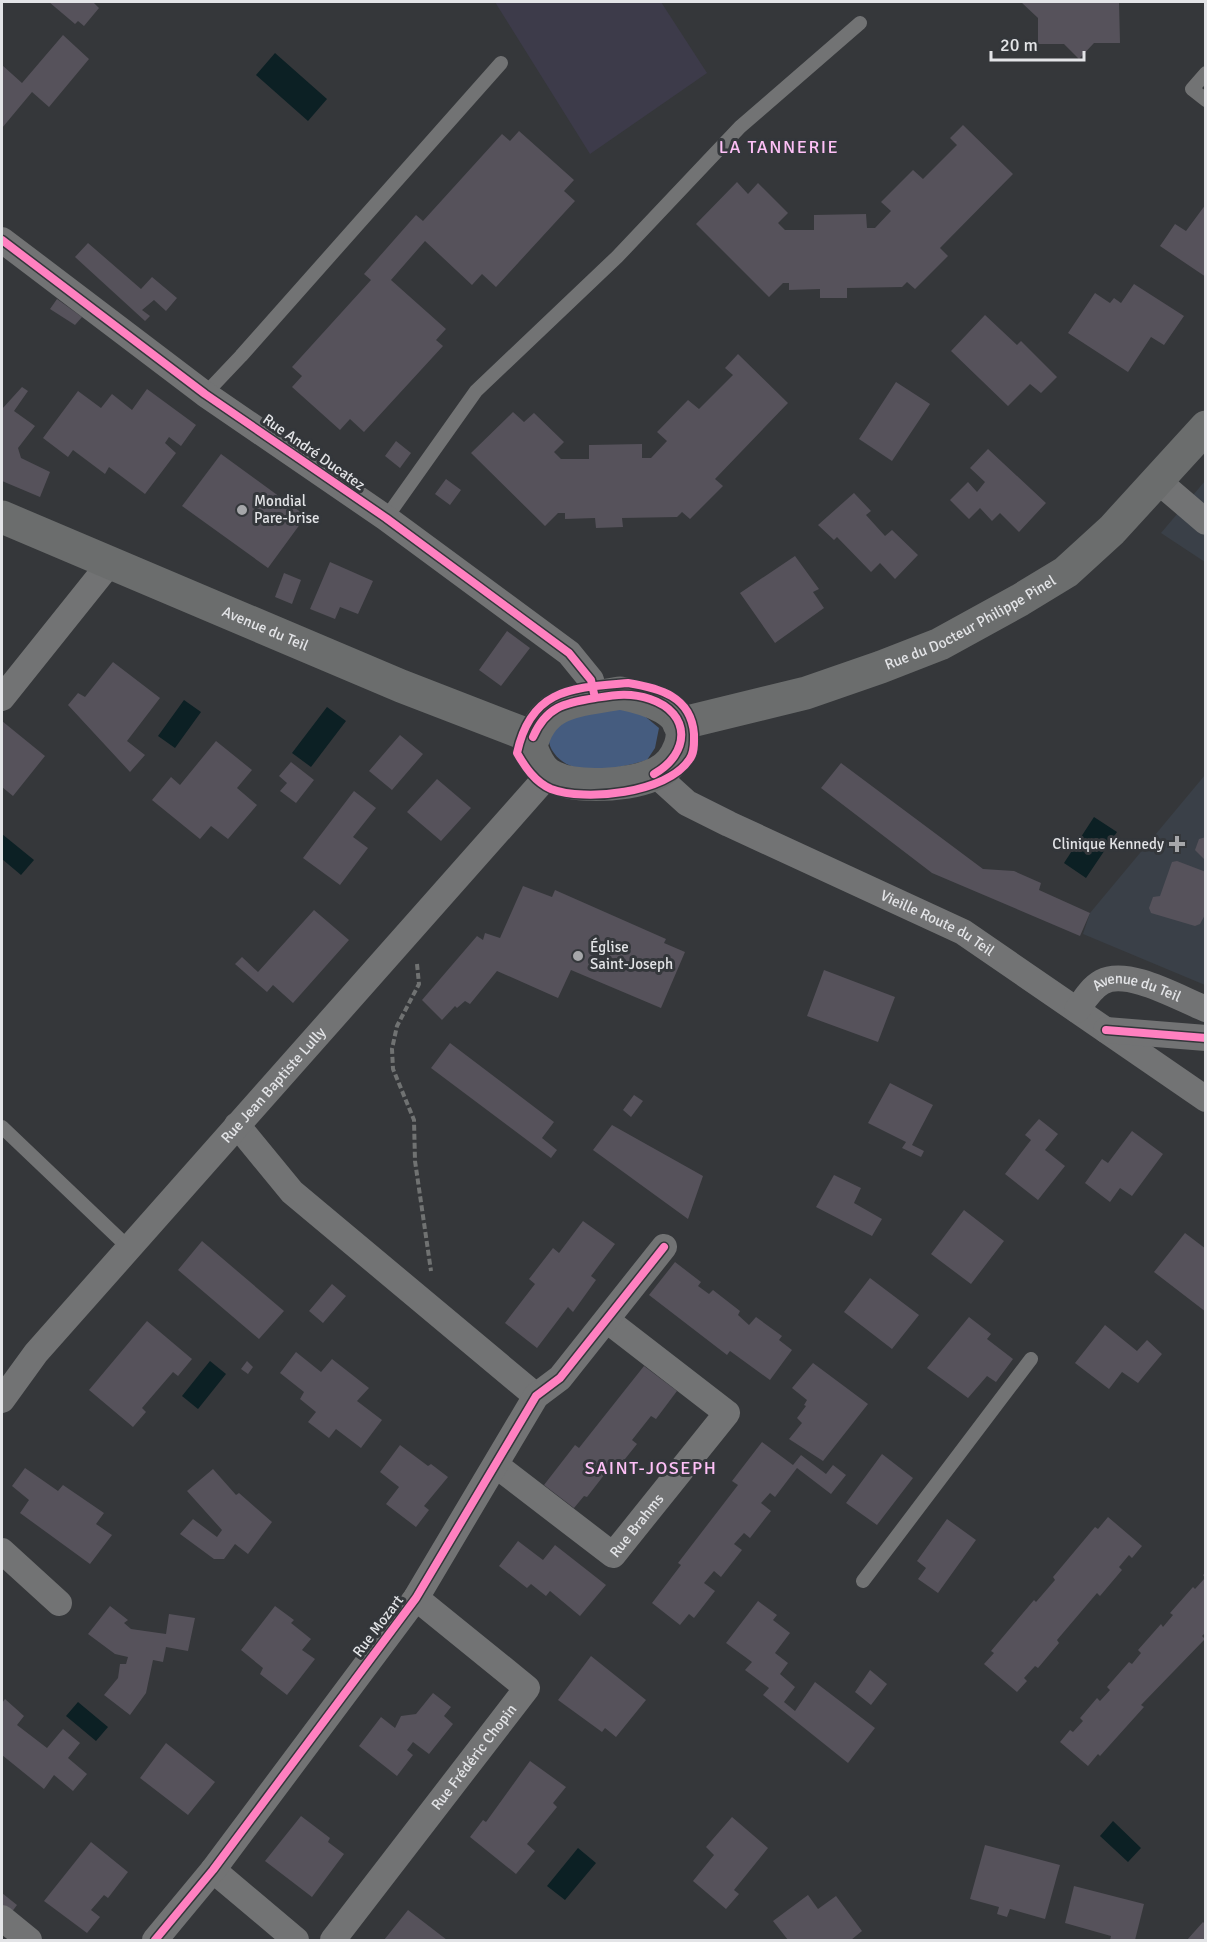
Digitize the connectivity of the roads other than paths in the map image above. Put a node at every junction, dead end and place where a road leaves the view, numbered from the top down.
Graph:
1 (860, 23) dead end
2 (501, 63) dead end
3 (1206, 73) edge
4 (1206, 100) edge
5 (2, 240) edge
6 (205, 394) junction
7 (1206, 427) edge
8 (1158, 481) junction
9 (2, 517) edge
10 (386, 518) junction
11 (1206, 522) edge
12 (110, 563) junction
13 (2, 698) edge
14 (595, 698) junction
15 (680, 724) junction
16 (533, 737) junction
17 (549, 774) junction
18 (655, 774) junction
19 (1206, 1009) edge
20 (1077, 1010) junction
21 (1106, 1030) junction
22 (1206, 1038) edge
23 (1206, 1099) edge
24 (237, 1125) junction
25 (2, 1127) edge
26 (664, 1247) dead end
27 (129, 1248) junction
28 (608, 1322) junction
29 (1031, 1359) dead end
30 (536, 1396) junction
31 (2, 1400) edge
32 (497, 1466) junction
33 (2, 1551) edge
34 (863, 1581) dead end
35 (416, 1598) junction
36 (59, 1603) dead end
37 (213, 1870) junction
38 (2, 1918) edge
39 (29, 1941) edge
40 (156, 1941) edge
41 (296, 1941) edge
42 (333, 1941) edge

1 - 10 lane
2 - 6 lane
3 - 4 lane
5 - 6 street, Rue André Ducatez
6 - 10 street, Rue André Ducatez
7 - 8 main road, Rue du Docteur Philippe Pinel
8 - 11 street
8 - 15 main road, Rue du Docteur Philippe Pinel
9 - 12 main road, Avenue du Teil
10 - 14 street, Rue André Ducatez
12 - 13 street
12 - 16 main road, Avenue du Teil
14 - 15 main road
14 - 16 main road
15 - 18 main road
16 - 17 main road
17 - 18 main road
17 - 24 street, Rue Jean Baptiste Lully
18 - 20 street, Vieille Route du Teil
19 - 20 street, Avenue du Teil
20 - 21 street, Vieille Route du Teil
21 - 22 street
21 - 23 street, Vieille Route du Teil
24 - 27 street, Rue Jean Baptiste Lully
24 - 30 street
25 - 27 lane
26 - 28 street, Rue Mozart
27 - 31 street, Rue Jean Baptiste Lully
28 - 30 street, Rue Mozart
28 - 32 street, Rue Brahms
29 - 34 lane
30 - 32 street, Rue Mozart
32 - 35 street, Rue Mozart
33 - 36 street
35 - 37 street, Rue Mozart
35 - 42 street, Rue Frédéric Chopin
37 - 40 street, Rue Mozart
37 - 41 street
38 - 39 street

